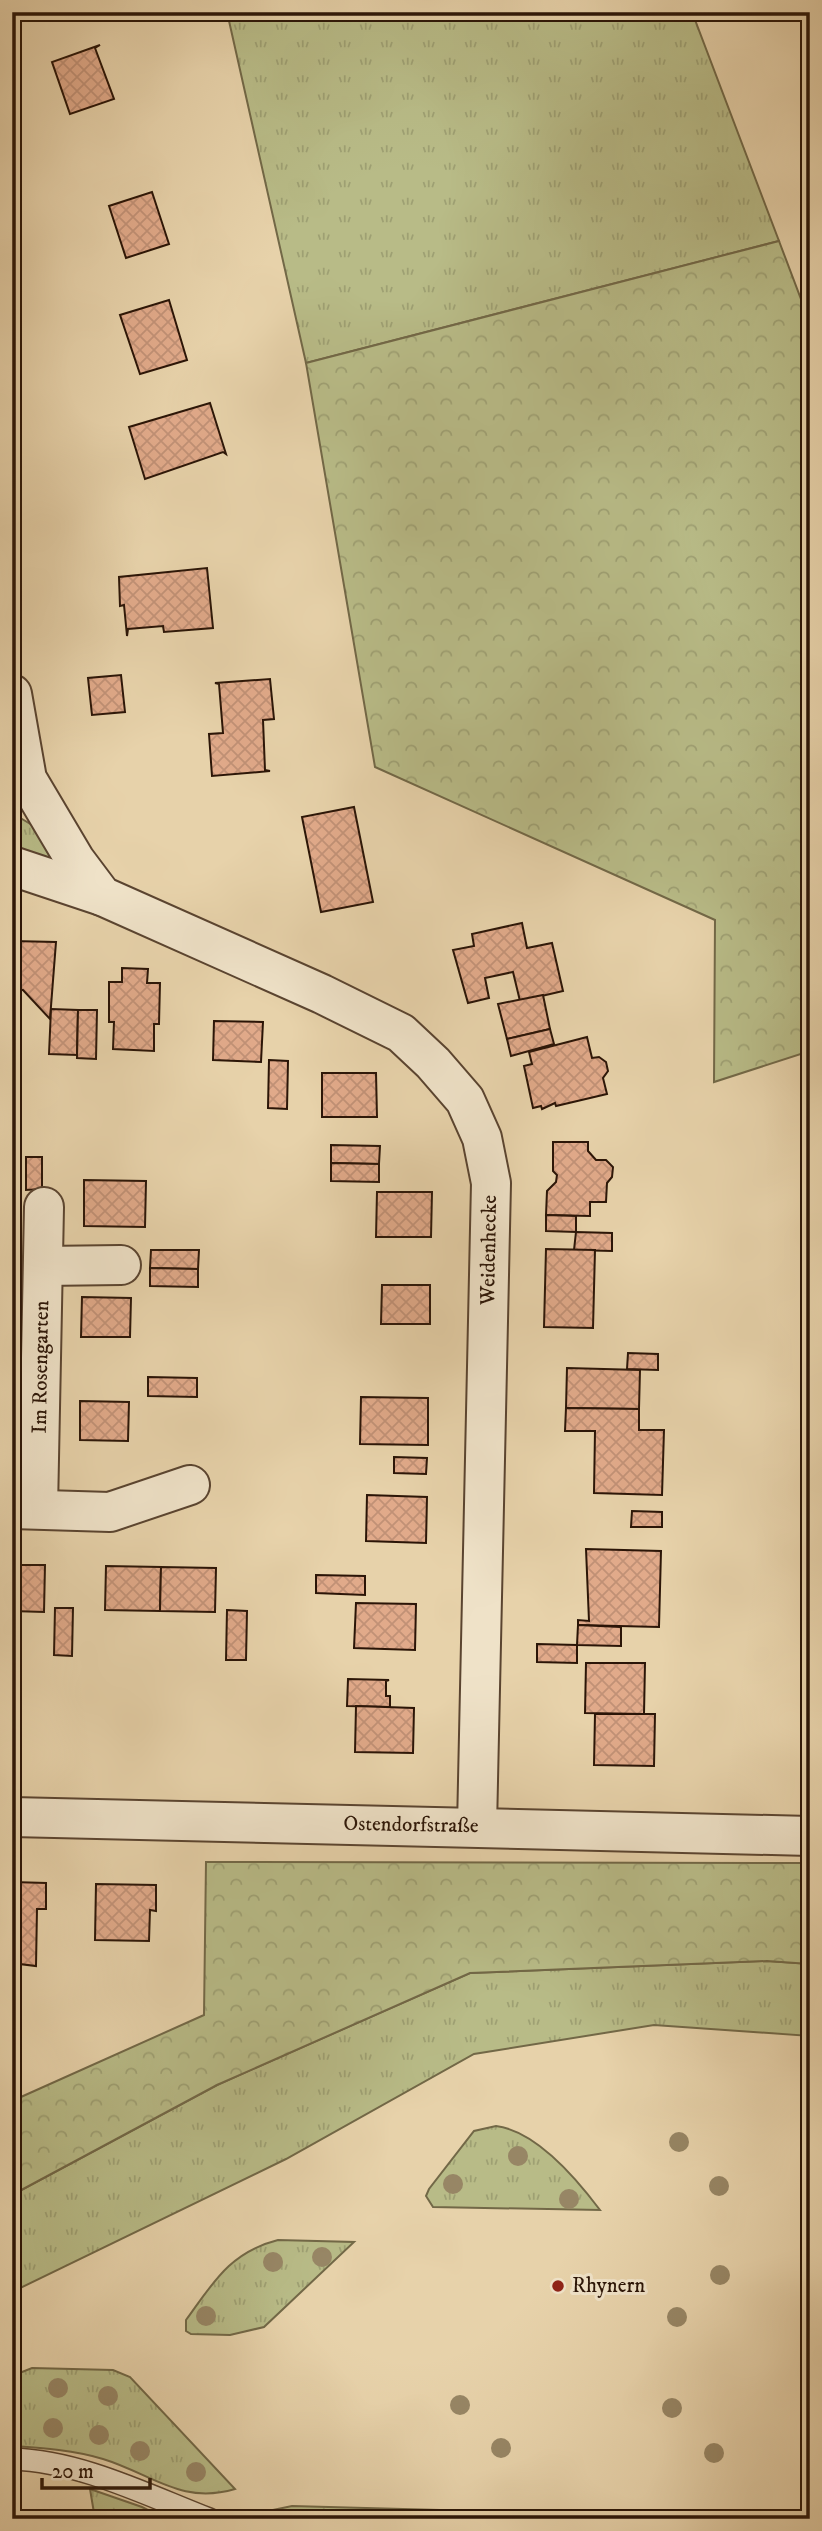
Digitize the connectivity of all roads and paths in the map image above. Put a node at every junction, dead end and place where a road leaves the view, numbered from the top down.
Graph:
1 (12, 694) edge
2 (20, 781) edge
3 (12, 866) edge
4 (102, 896) junction
5 (44, 1207) dead end
6 (121, 1265) dead end
7 (43, 1266) junction
8 (190, 1485) dead end
9 (25, 1509) edge
10 (12, 1817) edge
11 (477, 1827) junction
12 (810, 1836) edge
13 (12, 2459) edge
14 (209, 2519) edge

1 - 2 street, Weidenhecke
2 - 4 street, Weidenhecke
3 - 4 street, Weidenhecke
4 - 11 street, Weidenhecke
5 - 7 street, Im Rosengarten
6 - 7 street
7 - 9 street, Im Rosengarten
8 - 9 street, Im Rosengarten
10 - 11 street, Ostendorfstraße
11 - 12 street, Ostendorfstraße
13 - 14 lane

